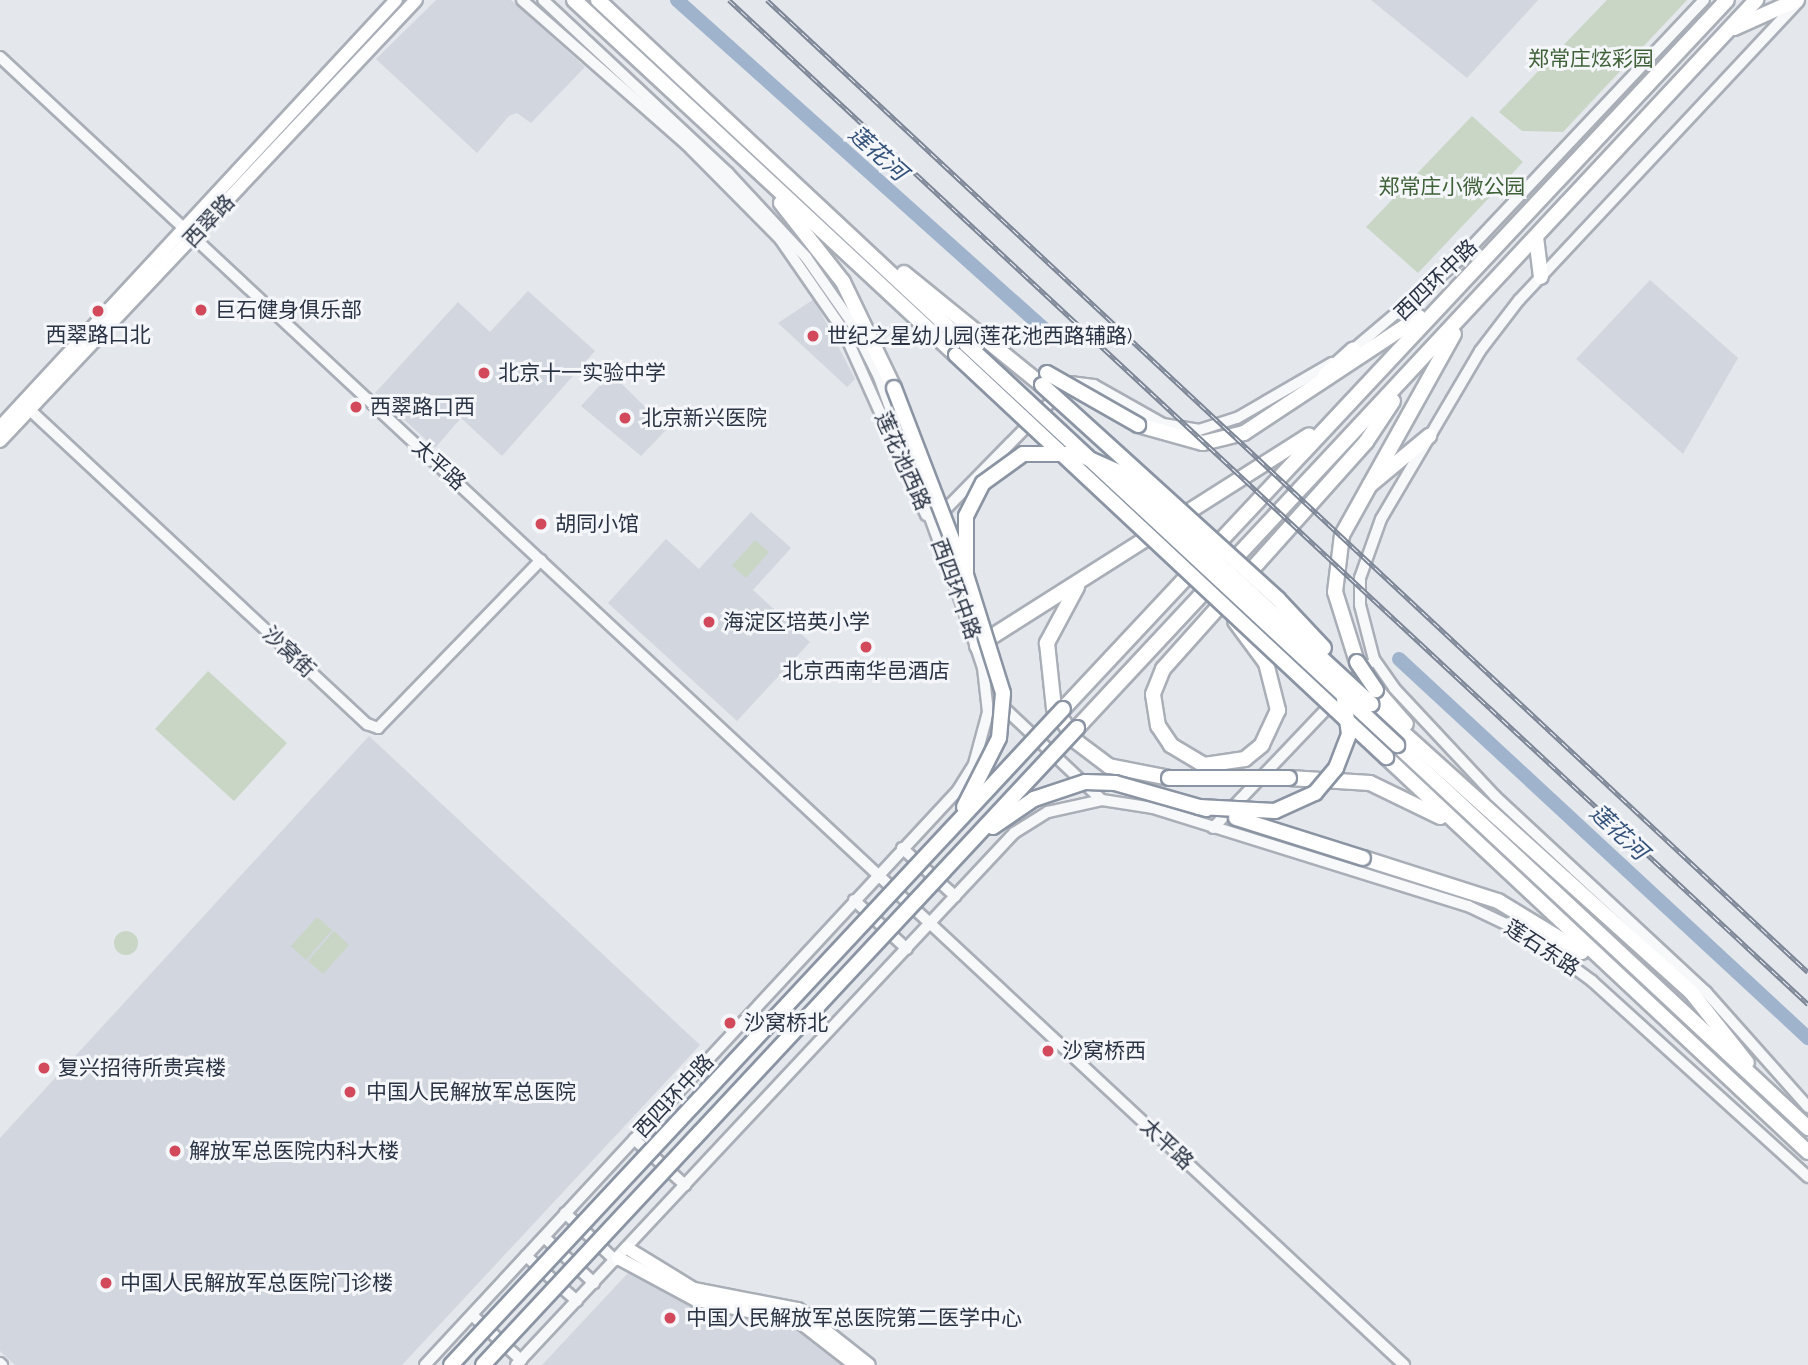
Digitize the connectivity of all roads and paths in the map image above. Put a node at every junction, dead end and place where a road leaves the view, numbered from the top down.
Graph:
1 (396, 0) edge
2 (416, 0) edge
3 (522, 0) edge
4 (543, 0) edge
5 (574, 0) edge
6 (598, 0) edge
7 (1704, 0) edge
8 (1725, 0) edge
9 (1756, 0) edge
10 (1798, 0) edge
11 (1726, 32) junction
12 (0, 57) edge
13 (744, 158) junction
14 (841, 222) junction
15 (184, 226) junction
16 (195, 236) junction
17 (1536, 237) junction
18 (1541, 277) junction
19 (1451, 293) junction
20 (1469, 309) junction
21 (1353, 350) junction
22 (1420, 362) junction
23 (1044, 379) junction
24 (30, 410) junction
25 (1281, 414) junction
26 (1336, 415) junction
27 (0, 427) edge
28 (1429, 436) junction
29 (0, 441) edge
30 (1354, 506) junction
31 (932, 523) junction
32 (541, 559) junction
33 (1093, 571) junction
34 (965, 575) junction
35 (1221, 603) junction
36 (977, 646) junction
37 (1374, 659) junction
38 (988, 693) junction
39 (1374, 697) junction
40 (1101, 800) junction
41 (1199, 807) junction
42 (1213, 828) junction
43 (951, 829) junction
44 (1470, 836) junction
45 (969, 844) junction
46 (902, 848) junction
47 (878, 874) junction
48 (955, 896) junction
49 (853, 900) junction
50 (930, 923) junction
51 (906, 949) junction
52 (1615, 974) junction
53 (1764, 1087) junction
54 (1808, 1107) edge
55 (1808, 1128) edge
56 (634, 1139) junction
57 (1808, 1152) edge
58 (1808, 1177) edge
59 (685, 1185) junction
60 (565, 1213) junction
61 (544, 1237) junction
62 (620, 1255) junction
63 (526, 1256) junction
64 (594, 1283) junction
65 (576, 1301) junction
66 (472, 1315) junction
67 (519, 1362) edge
68 (425, 1365) edge
69 (451, 1365) edge
70 (484, 1365) edge
71 (855, 1365) edge
72 (869, 1365) edge
73 (1404, 1365) edge

1 - 15 main road, 西翠路
2 - 16 main road, 西翠路
3 - 31 street, 莲花池西路
4 - 31 street, 莲花池西路
5 - 13 highway
6 - 14 highway
7 - 21 street, 西四环中路
8 - 19 highway, 西四环中路
9 - 11 highway, 西四环中路
10 - 11 highway
10 - 18 street
11 - 17 highway, 西四环中路
12 - 15 street, 太平路
13 - 34 highway, bridge
13 - 35 highway, bridge
14 - 23 highway
14 - 53 highway, 莲石东路, bridge
15 - 16 street, 太平路
15 - 27 main road, 西翠路
16 - 24 main road, 西翠路
16 - 32 street, 太平路
17 - 18 highway
17 - 20 highway, 西四环中路
18 - 28 street
19 - 25 highway
19 - 26 highway, 西四环中路
20 - 22 highway, 西四环中路
20 - 30 highway
21 - 25 highway
21 - 31 street, 西四环中路
22 - 35 highway, bridge
22 - 45 highway, 西四环中路, bridge
23 - 25 highway, bridge
23 - 41 highway, bridge
24 - 29 main road, 西翠路
24 - 32 street, 沙窝街
26 - 33 highway
26 - 43 highway, 西四环中路, bridge
28 - 30 highway
28 - 37 street
30 - 39 highway, bridge
31 - 36 street, 西四环中路
32 - 47 street, 太平路
33 - 36 highway
33 - 44 highway, bridge
34 - 39 highway, bridge
34 - 43 highway, bridge
35 - 44 highway, 莲石东路, bridge
36 - 38 street, 西四环中路
37 - 42 street
37 - 54 street
38 - 40 street
38 - 46 street, 西四环中路
39 - 53 highway
40 - 42 street
40 - 48 street
41 - 45 highway, bridge
41 - 52 highway, bridge
42 - 58 street, 莲石东路
43 - 69 highway, 西四环中路, bridge
44 - 52 highway, 莲石东路
45 - 70 highway, 西四环中路, bridge
46 - 47 street, 西四环中路
46 - 48 street
47 - 49 street, 西四环中路
47 - 50 street, 太平路
48 - 50 street
49 - 51 street
49 - 56 street, 西四环中路
50 - 51 street
50 - 73 street, 太平路
51 - 59 street
52 - 57 highway, 莲石东路
53 - 55 highway, 莲石东路
56 - 59 street
56 - 60 street, 西四环中路
59 - 62 street
60 - 61 street, 西四环中路
60 - 62 street
61 - 63 street, 西四环中路
61 - 64 street
62 - 64 street
62 - 71 main road
62 - 72 main road
63 - 65 street
63 - 66 street, 西四环中路
64 - 65 street
65 - 67 street
66 - 67 street
66 - 68 street, 西四环中路

